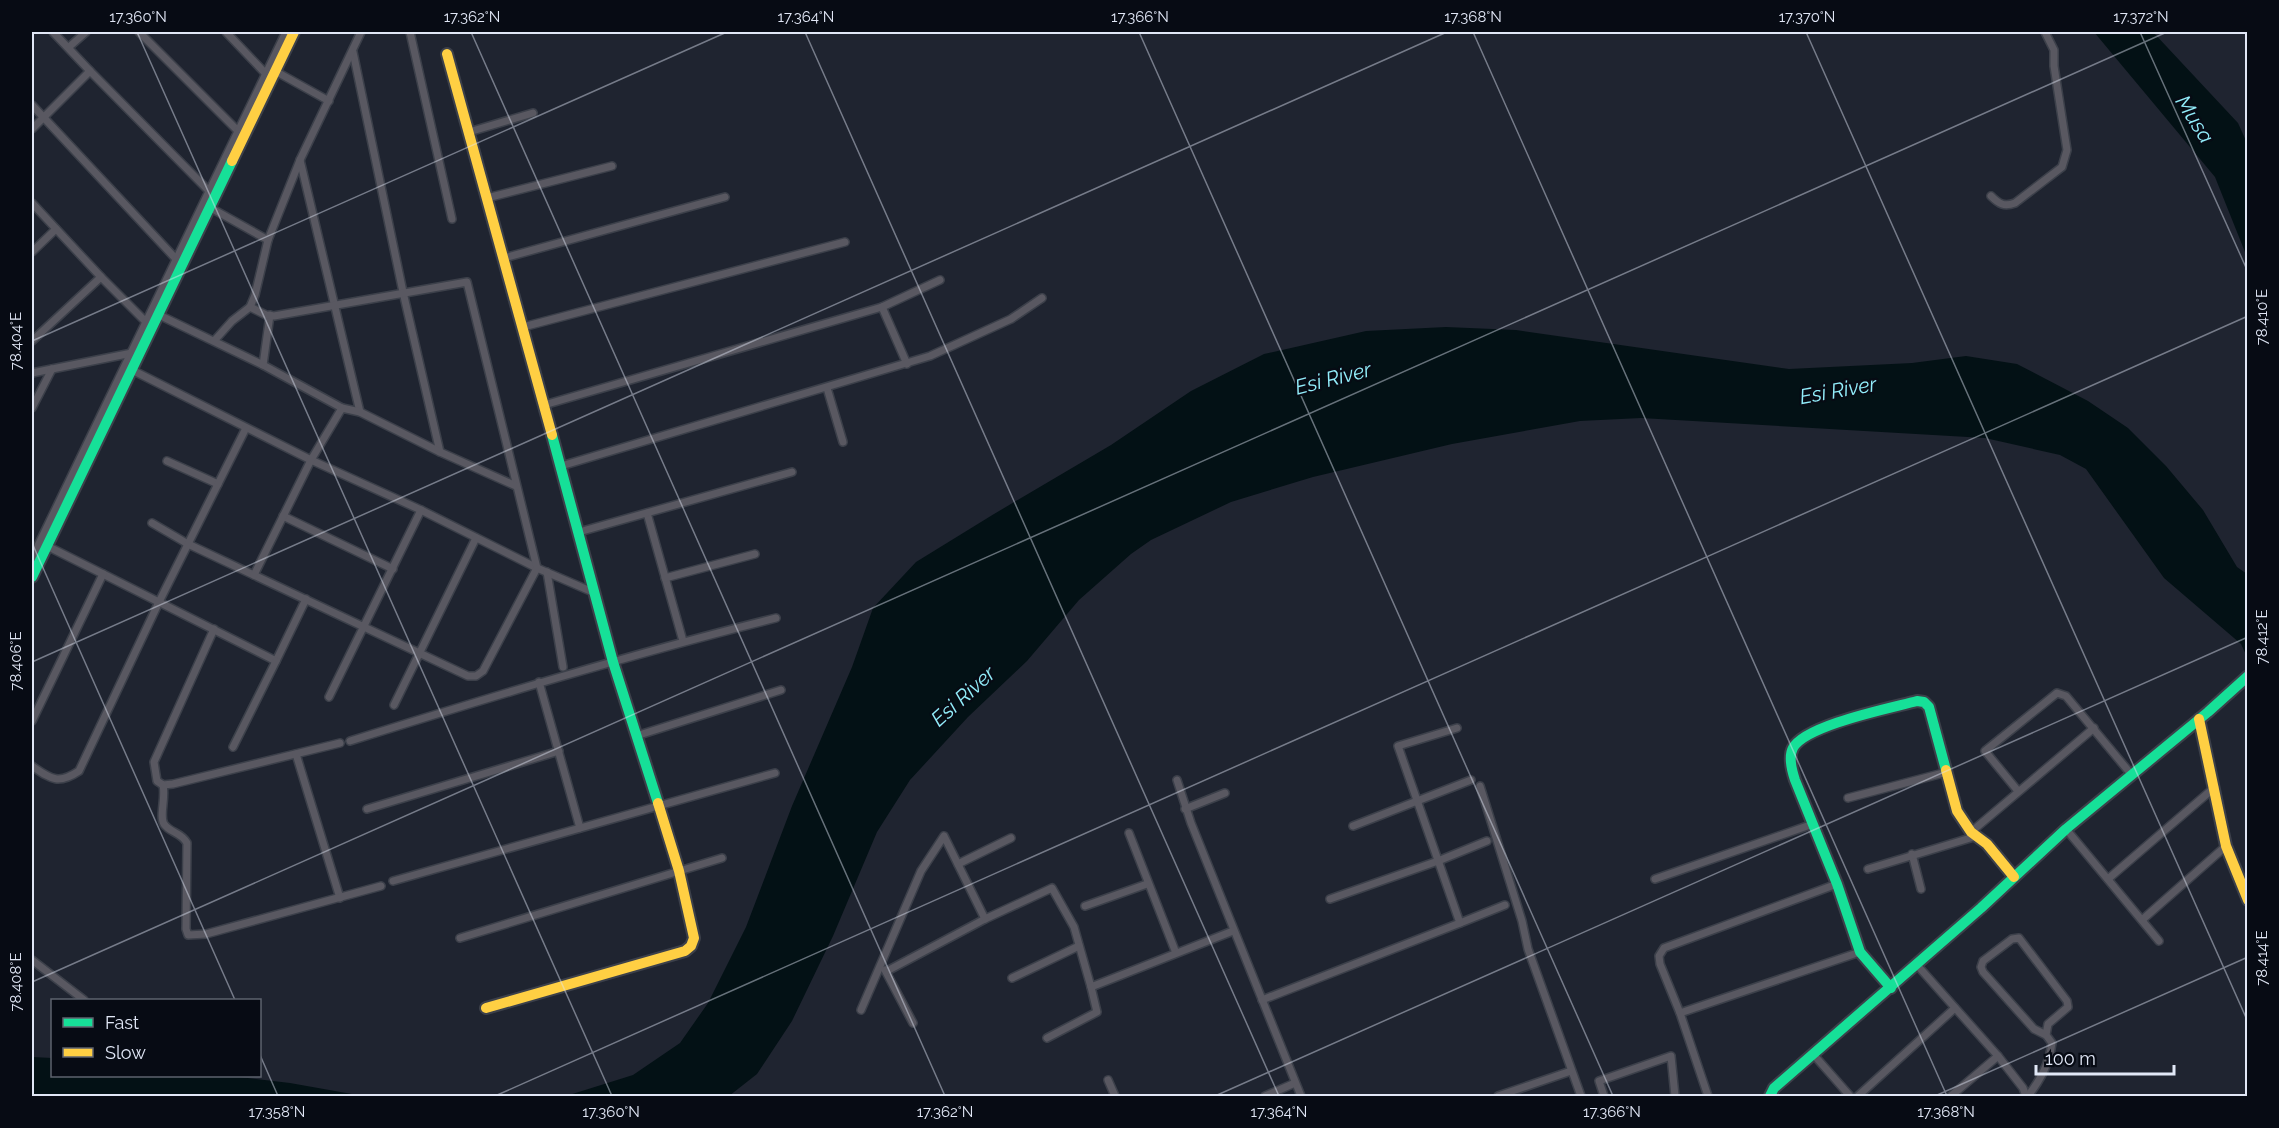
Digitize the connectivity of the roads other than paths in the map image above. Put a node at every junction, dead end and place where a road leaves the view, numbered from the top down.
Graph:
1 (53, 32) edge
2 (86, 32) edge
3 (139, 32) edge
4 (226, 32) edge
5 (286, 32) edge
6 (294, 32) edge
7 (361, 32) edge
8 (410, 32) edge
9 (2045, 32) edge
10 (69, 47) junction
11 (352, 52) junction
12 (447, 54) dead end
13 (90, 71) junction
14 (271, 73) junction
15 (329, 101) junction
16 (32, 105) edge
17 (533, 113) dead end
18 (43, 118) junction
19 (32, 129) edge
20 (238, 131) junction
21 (469, 132) junction
22 (300, 160) junction
23 (612, 166) dead end
24 (209, 191) junction
25 (1990, 196) dead end
26 (724, 197) dead end
27 (487, 198) junction
28 (32, 203) edge
29 (209, 207) junction
30 (452, 219) dead end
31 (56, 229) junction
32 (268, 240) junction
33 (845, 242) dead end
34 (32, 252) edge
35 (504, 258) junction
36 (176, 259) junction
37 (101, 277) junction
38 (940, 280) dead end
39 (403, 292) junction
40 (1042, 298) dead end
41 (336, 306) junction
42 (250, 307) junction
43 (882, 308) junction
44 (159, 315) junction
45 (270, 315) junction
46 (147, 323) junction
47 (523, 327) junction
48 (32, 341) edge
49 (214, 341) junction
50 (135, 354) junction
51 (907, 364) junction
52 (263, 365) junction
53 (129, 368) junction
54 (52, 369) junction
55 (32, 373) edge
56 (827, 388) junction
57 (544, 405) junction
58 (32, 408) edge
59 (342, 408) junction
60 (360, 411) junction
61 (246, 428) junction
62 (843, 442) dead end
63 (440, 452) junction
64 (311, 460) junction
65 (167, 461) dead end
66 (561, 466) junction
67 (792, 472) dead end
68 (218, 484) junction
69 (516, 486) junction
70 (421, 510) junction
71 (647, 513) junction
72 (284, 516) junction
73 (152, 523) dead end
74 (579, 532) junction
75 (476, 538) junction
76 (188, 544) junction
77 (47, 546) junction
78 (755, 554) dead end
79 (32, 558) edge
80 (537, 568) junction
81 (393, 569) junction
82 (547, 572) junction
83 (103, 574) junction
84 (254, 575) junction
85 (32, 577) edge
86 (665, 578) junction
87 (595, 593) junction
88 (306, 599) junction
89 (159, 602) junction
90 (776, 618) dead end
91 (363, 626) junction
92 (214, 629) junction
93 (683, 641) junction
94 (420, 652) junction
95 (276, 661) junction
96 (612, 662) junction
97 (563, 667) dead end
98 (2247, 676) edge
99 (539, 682) junction
100 (781, 690) dead end
101 (328, 697) dead end
102 (394, 705) dead end
103 (2204, 716) junction
104 (32, 721) edge
105 (1458, 728) dead end
106 (2094, 728) junction
107 (636, 736) junction
108 (350, 741) dead end
109 (340, 743) dead end
110 (233, 747) dead end
111 (559, 751) junction
112 (296, 754) junction
113 (32, 766) edge
114 (1947, 772) junction
115 (775, 773) dead end
116 (2132, 774) junction
117 (1177, 780) dead end
118 (1471, 780) dead end
119 (163, 785) junction
120 (1480, 786) dead end
121 (2215, 787) junction
122 (2018, 791) junction
123 (1225, 793) dead end
124 (1848, 798) dead end
125 (1416, 801) junction
126 (658, 807) junction
127 (367, 809) dead end
128 (1185, 809) junction
129 (1813, 824) junction
130 (1353, 826) dead end
131 (580, 828) junction
132 (2066, 829) junction
133 (1128, 833) dead end
134 (1974, 834) junction
135 (1011, 838) dead end
136 (1487, 841) dead end
137 (2226, 846) junction
138 (1912, 854) junction
139 (722, 858) dead end
140 (1438, 861) junction
141 (958, 864) junction
142 (1868, 869) dead end
143 (679, 872) junction
144 (2014, 877) junction
145 (1655, 879) dead end
146 (2108, 879) junction
147 (393, 881) dead end
148 (1148, 884) junction
149 (1837, 884) junction
150 (381, 886) dead end
151 (1921, 888) dead end
152 (340, 898) junction
153 (1330, 899) dead end
154 (2247, 900) edge
155 (1505, 905) dead end
156 (1085, 906) dead end
157 (985, 919) junction
158 (2142, 920) junction
159 (1460, 923) junction
160 (1233, 931) junction
161 (460, 938) dead end
162 (2159, 941) dead end
163 (1080, 946) junction
164 (1860, 952) junction
165 (1176, 953) junction
166 (32, 960) edge
167 (1917, 965) junction
168 (883, 969) junction
169 (1012, 978) dead end
170 (1091, 987) junction
171 (1891, 988) junction
172 (83, 999) edge
173 (1262, 1000) junction
174 (486, 1008) dead end
175 (1955, 1008) junction
176 (861, 1010) dead end
177 (1680, 1013) junction
178 (913, 1023) dead end
179 (2046, 1035) junction
180 (1047, 1038) dead end
181 (1813, 1054) junction
182 (1998, 1056) junction
183 (1571, 1071) junction
184 (1108, 1080) dead end
185 (1295, 1083) junction
186 (1115, 1096) edge
187 (1265, 1096) edge
188 (1301, 1096) edge
189 (1497, 1096) edge
190 (1581, 1096) edge
191 (1604, 1096) edge
192 (1675, 1096) edge
193 (1708, 1096) edge
194 (1770, 1096) edge
195 (1850, 1096) edge
196 (1858, 1096) edge
197 (1951, 1096) edge
198 (2027, 1096) edge

1 - 10 street
2 - 10 street
3 - 20 street
4 - 14 street
5 - 14 street
6 - 14 street
7 - 11 street
8 - 30 street
9 - 25 street
10 - 13 street
11 - 15 street
11 - 39 street
12 - 21 street
13 - 18 street
13 - 24 street
14 - 15 street
14 - 20 street
14 - 29 street
15 - 22 street
16 - 18 street
17 - 21 street
18 - 19 street
18 - 36 street
20 - 24 street
21 - 27 street
22 - 32 street
22 - 41 street
23 - 27 street
24 - 36 street
26 - 35 street
27 - 35 street
28 - 31 street
29 - 32 street
29 - 44 street
31 - 34 street
31 - 37 street
32 - 42 street
33 - 47 street
35 - 47 street
36 - 46 street
37 - 46 street
37 - 48 street
38 - 43 street
39 - 41 street
39 - 63 street
39 - 69 street
40 - 51 street
41 - 45 street
41 - 60 street
42 - 45 street
42 - 49 street
43 - 51 street
43 - 57 street
44 - 49 street
44 - 50 street
45 - 52 street
46 - 50 street
47 - 57 street
49 - 52 street
50 - 53 street
50 - 54 street
51 - 56 street
52 - 59 street
53 - 61 street
53 - 77 street
53 - 79 street
54 - 55 street
54 - 58 street
56 - 62 street
56 - 66 street
57 - 66 street
59 - 60 street
59 - 64 street
60 - 63 street
61 - 64 street
61 - 68 street
63 - 69 street
64 - 70 street
64 - 72 street
65 - 68 street
66 - 74 street
67 - 71 street
68 - 76 street
69 - 80 street
70 - 75 street
70 - 81 street
71 - 74 street
71 - 86 street
72 - 81 street
72 - 84 street
73 - 76 street
74 - 87 street
75 - 80 street
75 - 94 street
76 - 84 street
76 - 89 street
77 - 83 street
77 - 85 street
78 - 86 street
80 - 82 street
80 - 94 street
81 - 91 street
82 - 87 street
82 - 97 street
83 - 89 street
83 - 104 street
84 - 88 street
86 - 93 street
87 - 96 street
88 - 91 street
88 - 95 street
89 - 92 street
89 - 113 street
90 - 93 street
91 - 94 street
91 - 101 street
92 - 95 street
92 - 119 street
93 - 96 street
94 - 102 street
95 - 110 street
96 - 99 street
96 - 107 street
98 - 103 street
99 - 108 street
99 - 111 street
100 - 107 street
103 - 116 street
103 - 121 street
105 - 125 street
106 - 116 street
106 - 122 street
106 - 122 street
107 - 126 street
109 - 112 street
111 - 127 street
111 - 131 street
112 - 119 street
112 - 152 street
114 - 124 street
114 - 129 street
114 - 134 street
115 - 126 street
116 - 132 street
117 - 128 street
118 - 125 street
119 - 152 street
120 - 183 street
121 - 137 street
121 - 146 street
122 - 134 street
123 - 128 street
125 - 130 street
125 - 140 street
126 - 131 street
126 - 143 street
128 - 160 street
129 - 145 street
129 - 149 street
131 - 147 street
132 - 144 street
132 - 146 street
133 - 148 street
134 - 138 street
134 - 144 street
135 - 141 street
136 - 140 street
137 - 154 street
137 - 158 street
138 - 142 street
138 - 151 street
139 - 143 street
140 - 153 street
140 - 159 street
141 - 157 street
141 - 168 street
143 - 161 street
143 - 174 street
144 - 167 street
146 - 158 street
148 - 156 street
148 - 165 street
149 - 164 street
149 - 177 street
150 - 152 street
155 - 159 street
157 - 163 street
157 - 168 street
158 - 162 street
159 - 173 street
160 - 165 street
160 - 173 street
163 - 169 street
163 - 170 street
164 - 171 street
164 - 177 street
165 - 170 street
166 - 172 street
167 - 171 street
167 - 175 street
168 - 176 street
168 - 178 street
170 - 180 street
171 - 181 street
173 - 185 street
175 - 182 street
175 - 196 street
177 - 193 street
179 - 179 street
179 - 198 street
181 - 194 street
181 - 195 street
182 - 197 street
182 - 198 street
183 - 189 street
183 - 190 street
184 - 186 street
185 - 187 street
185 - 188 street
191 - 192 street

